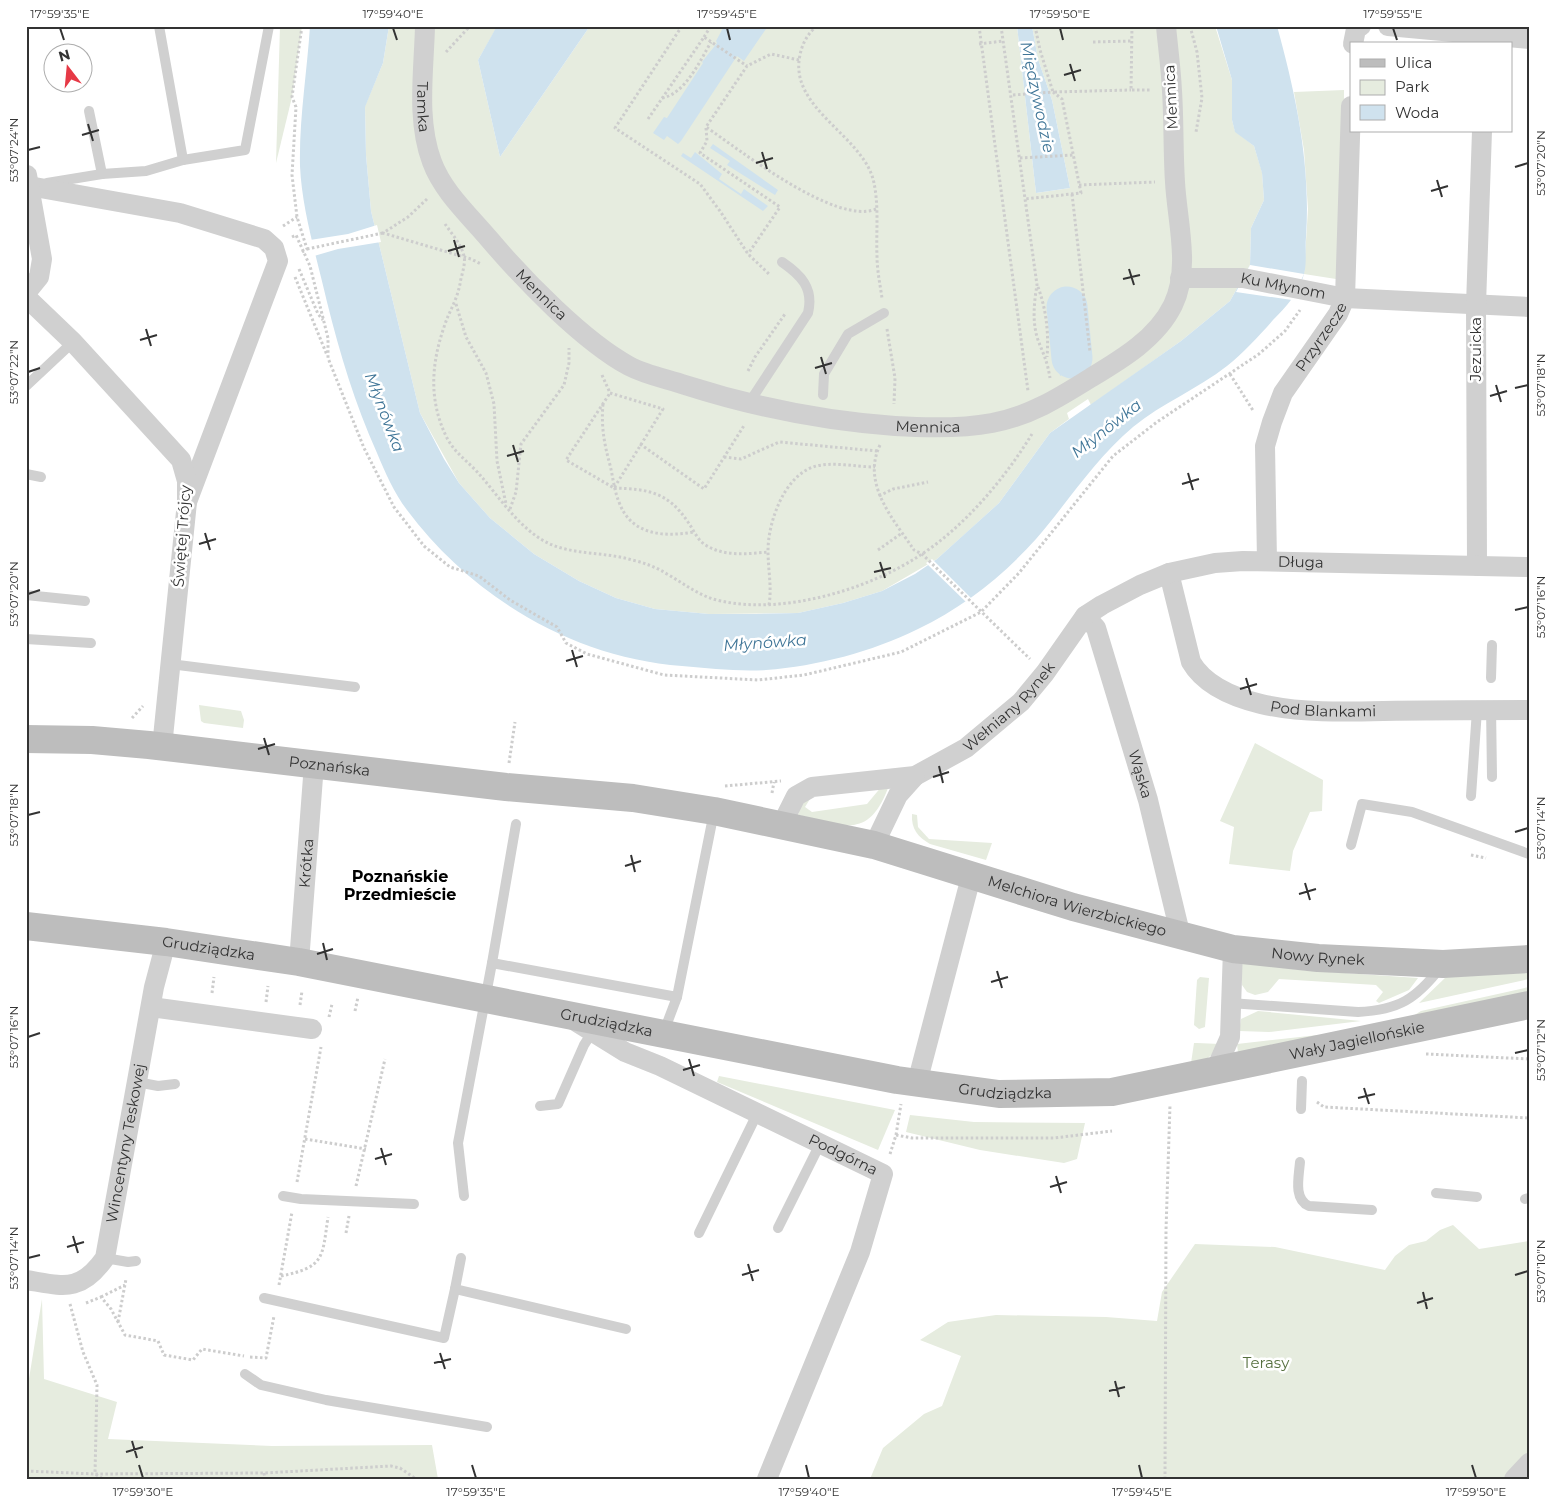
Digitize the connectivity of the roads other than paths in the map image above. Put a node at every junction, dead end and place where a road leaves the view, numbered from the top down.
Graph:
1 (159, 26) edge
2 (269, 26) edge
3 (425, 26) edge
4 (1166, 26) edge
5 (1361, 26) edge
6 (1388, 26) edge
7 (1529, 38) edge
8 (1486, 40) edge
9 (1353, 42) edge
10 (89, 110) dead end
11 (1350, 132) edge
12 (1482, 132) edge
13 (184, 160) junction
14 (102, 174) junction
15 (28, 180) edge
16 (444, 185) joint
17 (782, 262) dead end
18 (1180, 278) junction
19 (26, 293) edge
20 (26, 297) edge
21 (1345, 298) junction
22 (1476, 305) junction
23 (1529, 307) edge
24 (884, 313) road end
25 (73, 342) junction
26 (26, 386) edge
27 (822, 395) dead end
28 (747, 402) junction
29 (26, 474) edge
30 (41, 477) dead end
31 (187, 502) junction
32 (1267, 561) junction
33 (1477, 566) junction
34 (1529, 567) edge
35 (1169, 573) junction
36 (26, 595) edge
37 (85, 601) dead end
38 (1085, 616) junction
39 (26, 638) edge
40 (91, 643) dead end
41 (1492, 645) dead end
42 (170, 664) junction
43 (1491, 678) dead end
44 (355, 687) dead end
45 (1486, 707) junction
46 (1529, 710) edge
47 (26, 739) edge
48 (162, 747) junction
49 (314, 764) junction
50 (915, 776) junction
51 (1492, 777) dead end
52 (1471, 796) dead end
53 (714, 811) junction
54 (516, 824) dead end
55 (782, 824) junction
56 (874, 845) junction
57 (1351, 845) dead end
58 (1529, 854) edge
59 (971, 877) junction
60 (26, 926) edge
61 (1181, 937) junction
62 (166, 942) junction
63 (1232, 948) junction
64 (1529, 959) edge
65 (299, 962) junction
66 (492, 963) junction
67 (1443, 964) junction
68 (677, 997) junction
69 (484, 999) junction
70 (1230, 1003) junction
71 (1529, 1005) edge
72 (151, 1007) junction
73 (565, 1014) junction
74 (312, 1029) dead end
75 (593, 1032) junction
76 (662, 1034) junction
77 (1215, 1071) junction
78 (1186, 1078) joint
79 (1302, 1081) dead end
80 (137, 1082) junction
81 (175, 1084) dead end
82 (909, 1093) junction
83 (540, 1106) dead end
84 (1301, 1109) dead end
85 (757, 1114) junction
86 (820, 1144) junction
87 (1300, 1162) dead end
88 (1436, 1193) dead end
89 (283, 1196) dead end
90 (464, 1196) dead end
91 (1477, 1197) dead end
92 (414, 1204) dead end
93 (1372, 1210) dead end
94 (778, 1228) dead end
95 (699, 1233) dead end
96 (105, 1258) junction
97 (461, 1258) dead end
98 (136, 1261) dead end
99 (26, 1280) edge
100 (455, 1289) junction
101 (264, 1298) dead end
102 (626, 1329) dead end
103 (245, 1374) dead end
104 (487, 1427) dead end
105 (1529, 1463) edge
106 (767, 1479) edge
107 (1514, 1479) edge

1 - 13 lane
2 - 13 lane
3 - 16 street, Tamka
4 - 18 street, Mennica
5 - 9 street
6 - 8 street
7 - 8 street
10 - 14 lane
11 - 21 street, Przyrzecze
12 - 22 street, Jezuicka
13 - 14 lane
14 - 15 lane
15 - 19 street
15 - 31 street
16 - 28 street, Mennica
17 - 28 lane
18 - 21 street, Ku Młynom
18 - 28 street, Mennica
20 - 25 street, Świętej Trójcy
21 - 22 street, Ku Młynom
21 - 32 street, Przyrzecze
22 - 23 street, Ku Młynom
22 - 33 street, Jezuicka
24 - 27 lane
25 - 26 lane
25 - 31 street, Świętej Trójcy
29 - 30 lane
31 - 42 street, Świętej Trójcy
32 - 33 street, Długa
32 - 35 street, Długa
33 - 34 street, Długa
35 - 38 street, Długa
35 - 45 street, Pod Blankami
36 - 37 lane
38 - 50 street, Wełniany Rynek
38 - 61 street, Wąska
39 - 40 lane
41 - 43 lane
42 - 44 lane
42 - 48 street, Świętej Trójcy
45 - 46 street, Pod Blankami
45 - 51 lane
45 - 52 lane
47 - 48 main road, Poznańska
48 - 49 main road, Poznańska
49 - 53 main road, Poznańska
49 - 65 street, Krótka
50 - 55 street, Wełniany Rynek
50 - 56 street, Wełniany Rynek
53 - 55 main road
53 - 68 lane
54 - 66 lane
55 - 56 main road
56 - 59 main road
57 - 58 lane
59 - 61 main road, Melchiora Wierzbickiego
59 - 82 street
60 - 62 main road, Grudziądzka
61 - 63 main road, Melchiora Wierzbickiego
62 - 65 main road, Grudziądzka
62 - 72 street, Wincentyny Teskowej
63 - 67 main road, Nowy Rynek
63 - 70 street
64 - 67 main road, Nowy Rynek
65 - 69 main road, Grudziądzka
66 - 68 lane
66 - 69 lane
67 - 70 lane
68 - 76 lane
69 - 73 main road, Grudziądzka
69 - 90 lane
70 - 77 street
71 - 77 main road, Wały Jagiellońskie
72 - 74 street
72 - 80 street, Wincentyny Teskowej
73 - 75 street, Podgórna
73 - 76 main road, Grudziądzka
75 - 83 lane
75 - 85 street, Podgórna
76 - 82 main road, Grudziądzka
77 - 78 main road, Wały Jagiellońskie
78 - 82 main road, Grudziądzka
79 - 84 lane
80 - 81 lane
80 - 96 street, Wincentyny Teskowej
85 - 86 street, Podgórna
85 - 95 lane
86 - 94 lane
86 - 106 street, Podgórna
87 - 93 lane
88 - 91 lane
89 - 92 lane
96 - 98 lane
96 - 99 street
97 - 100 lane
100 - 101 lane
100 - 102 lane
103 - 104 lane
105 - 107 street

